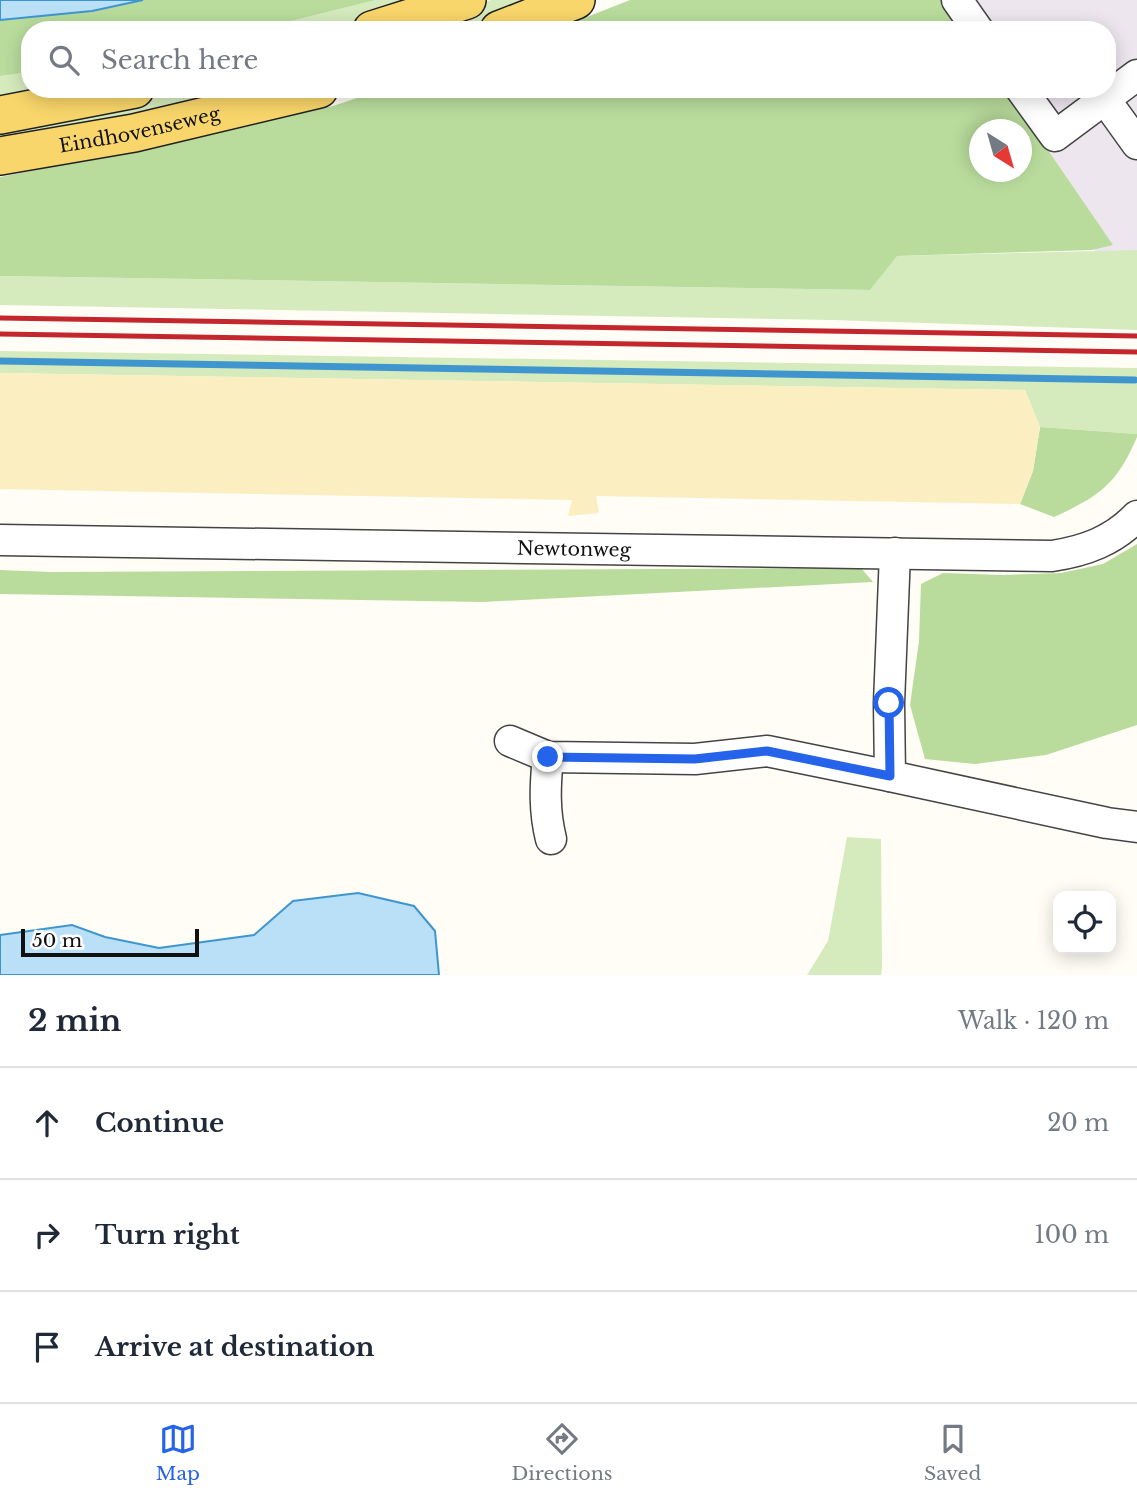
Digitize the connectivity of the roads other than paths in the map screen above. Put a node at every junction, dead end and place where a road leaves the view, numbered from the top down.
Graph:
1 (467, 0) edge
2 (576, 0) edge
3 (957, 0) edge
4 (401, 21) edge
5 (522, 21) edge
6 (972, 21) edge
7 (1137, 75) edge
8 (1116, 90) edge
9 (88, 98) edge
10 (281, 98) edge
11 (1028, 98) edge
12 (1104, 98) joint
13 (0, 115) edge
14 (1137, 144) edge
15 (0, 156) edge
16 (1137, 516) edge
17 (0, 540) edge
18 (895, 553) junction
19 (510, 741) dead end
20 (548, 757) junction
21 (890, 776) junction
22 (1137, 827) edge
23 (551, 839) dead end

1 - 4 main road
2 - 5 main road
3 - 6 street
7 - 8 street
9 - 13 main road
10 - 15 main road, Eindhovenseweg
11 - 12 street
12 - 14 street
16 - 18 street, Newtonweg
17 - 18 street, Newtonweg
18 - 21 street
19 - 20 street
20 - 21 street
20 - 23 street
21 - 22 street

